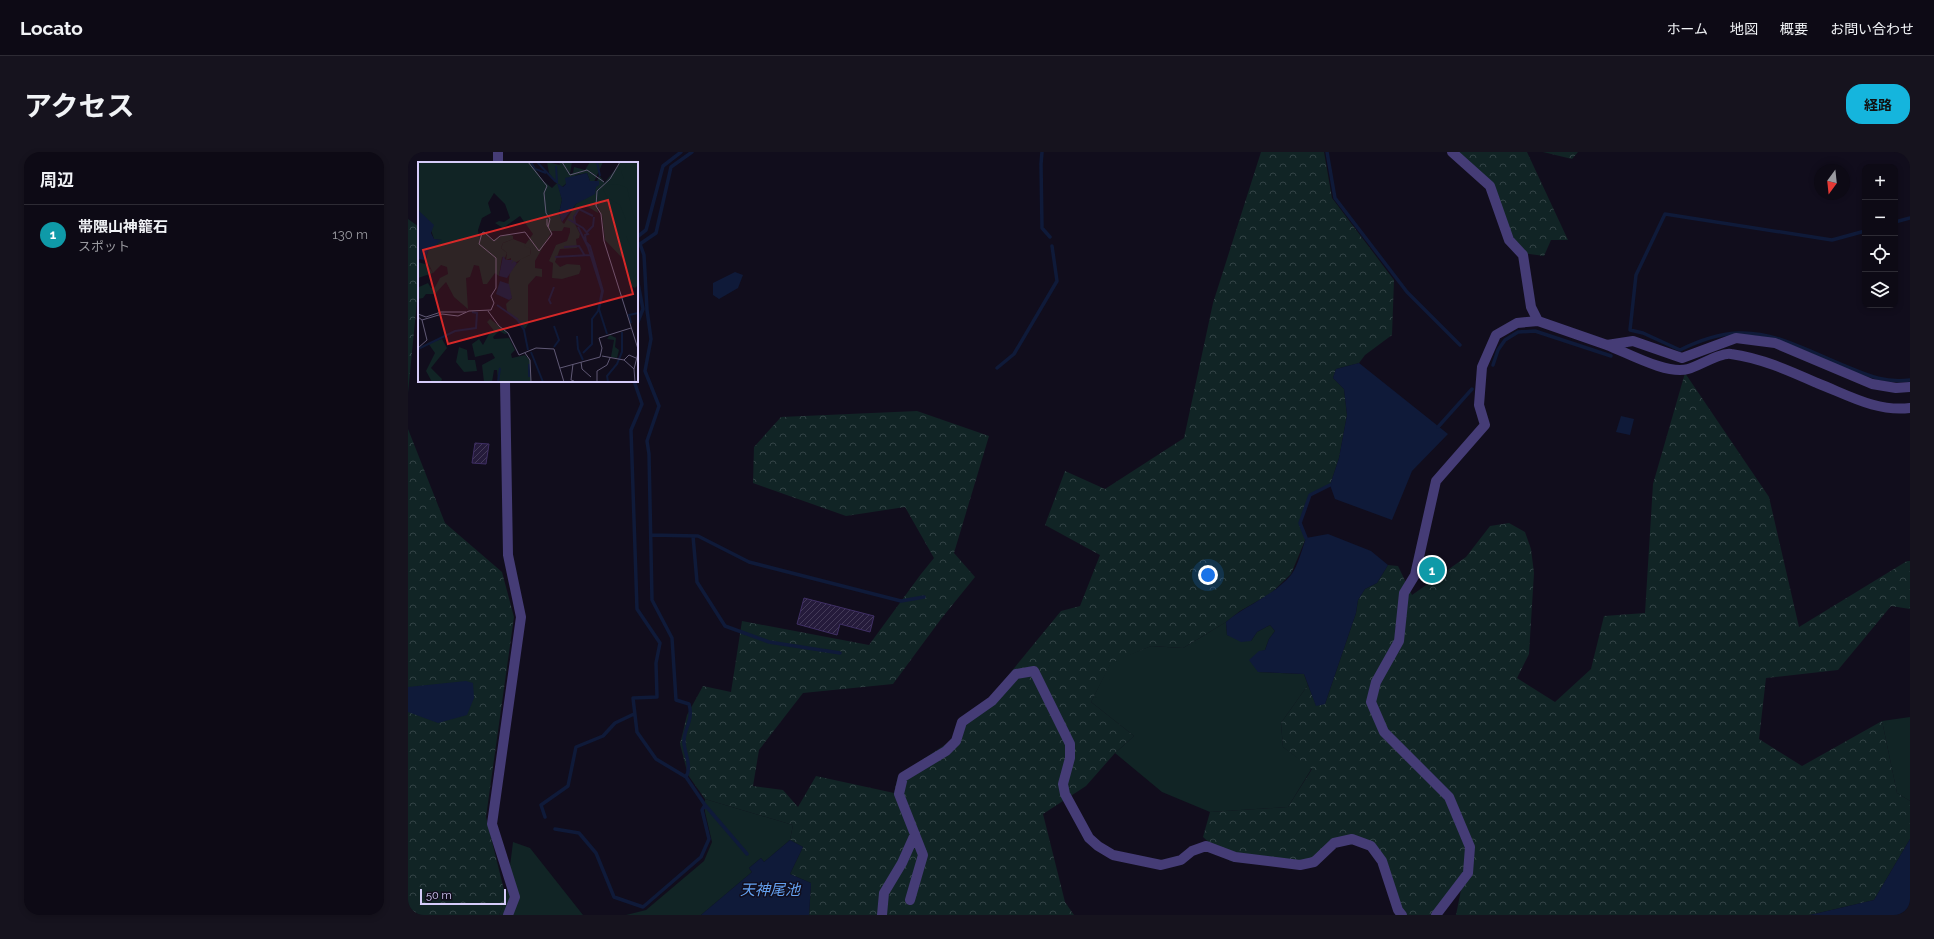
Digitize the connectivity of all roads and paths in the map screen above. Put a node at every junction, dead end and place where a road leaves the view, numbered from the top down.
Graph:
1 (1452, 152) edge
2 (1538, 321) junction
3 (1606, 345) junction
4 (505, 382) edge
5 (1910, 387) edge
6 (1910, 408) edge
7 (914, 834) junction
8 (910, 900) dead end
9 (508, 915) edge
10 (882, 915) edge
11 (1402, 915) edge
12 (1436, 915) edge

1 - 2 street
2 - 3 street
2 - 12 street
3 - 5 street
3 - 6 street
4 - 9 street
7 - 8 street
7 - 10 street
7 - 11 street

